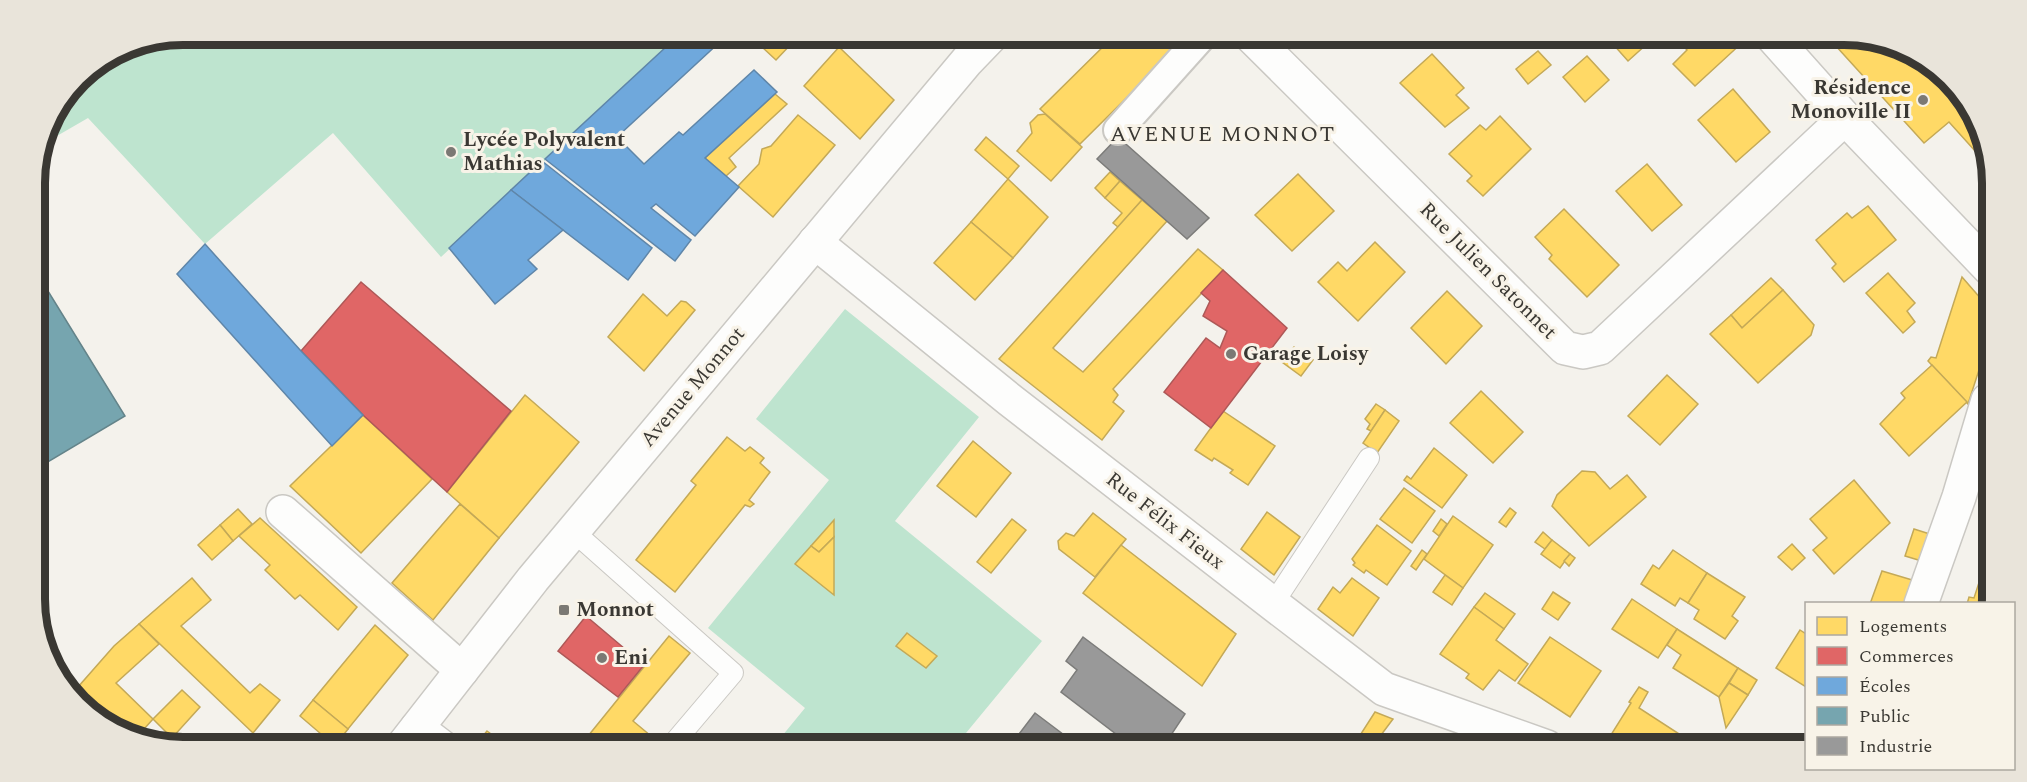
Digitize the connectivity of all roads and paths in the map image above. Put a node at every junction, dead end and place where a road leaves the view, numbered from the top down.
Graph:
1 (982, 45) edge
2 (1194, 45) edge
3 (1260, 45) edge
4 (1780, 45) edge
5 (1845, 118) junction
6 (1118, 130) dead end
7 (815, 242) junction
8 (1982, 262) edge
9 (1982, 420) edge
10 (1369, 458) dead end
11 (284, 512) dead end
12 (573, 531) junction
13 (1921, 602) edge
14 (1273, 604) junction
15 (462, 670) junction
16 (410, 737) edge
17 (679, 737) edge
18 (1519, 737) edge

1 - 7 street, Avenue Monnot
2 - 6 street
3 - 5 street, Rue Julien Satonnet
4 - 5 street
5 - 8 street
7 - 12 street, Avenue Monnot
7 - 14 street, Rue Félix Fieux
9 - 13 street
10 - 14 lane
11 - 15 street
12 - 15 street, Avenue Monnot
12 - 17 lane
14 - 18 street, Rue Félix Fieux
15 - 16 street, Avenue Monnot

